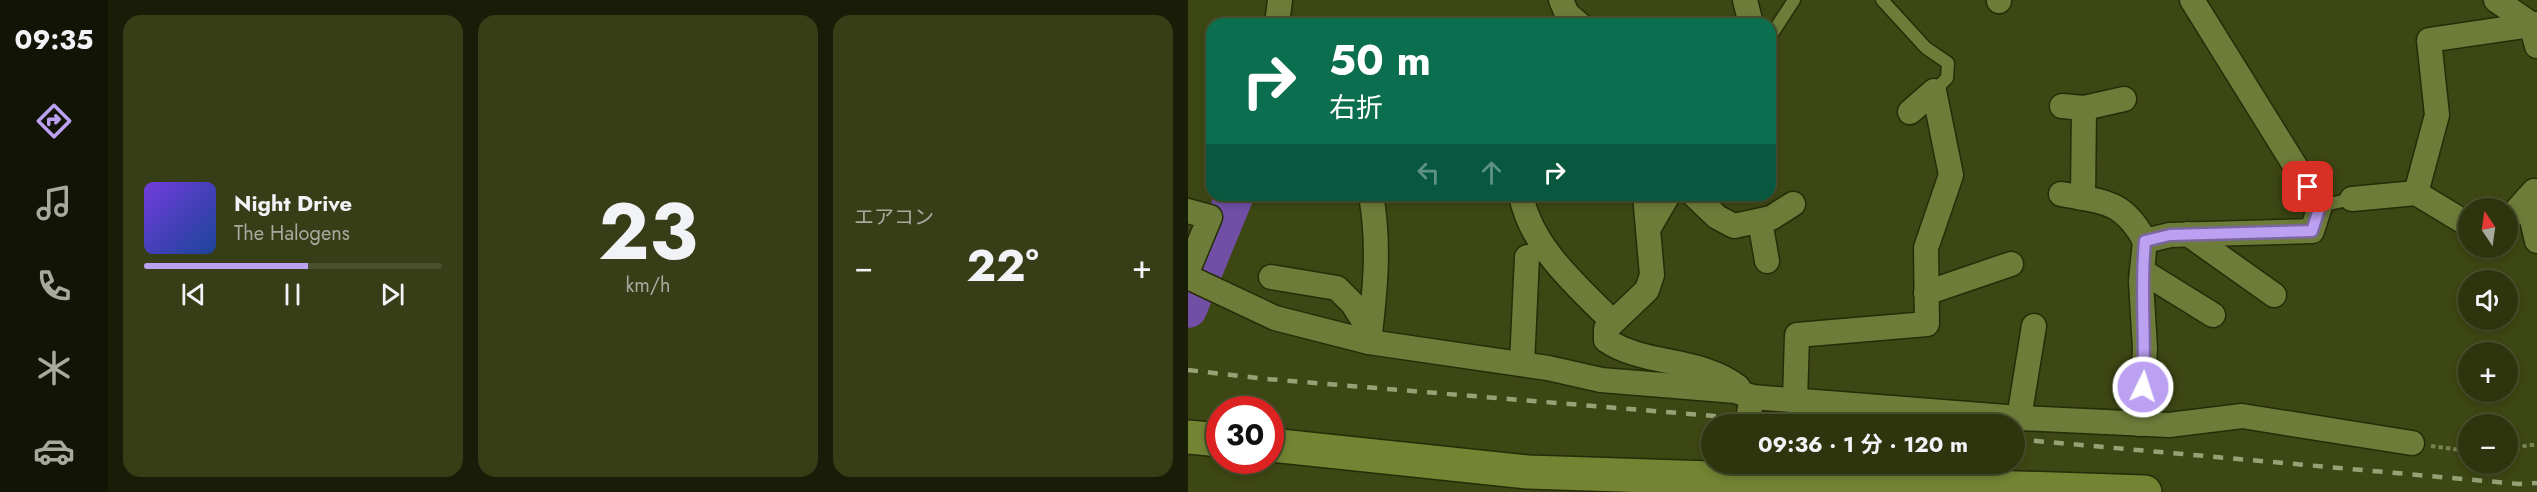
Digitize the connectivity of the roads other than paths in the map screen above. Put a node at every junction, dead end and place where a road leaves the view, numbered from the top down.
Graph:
1 (1280, 0) edge
2 (1561, 0) edge
3 (1745, 0) edge
4 (1794, 0) edge
5 (1882, 0) edge
6 (2192, 0) edge
7 (2496, 0) edge
8 (1278, 18) edge
9 (1572, 18) edge
10 (1750, 18) edge
11 (1776, 28) edge
12 (2535, 31) edge
13 (1935, 91) junction
14 (2124, 99) dead end
15 (1910, 112) dead end
16 (2416, 193) junction
17 (2532, 193) edge
18 (2352, 199) joint
19 (1372, 201) edge
20 (1523, 201) edge
21 (1646, 201) edge
22 (1665, 201) edge
23 (1700, 201) edge
24 (1793, 204) dead end
25 (2320, 206) junction
26 (2518, 209) edge
27 (1188, 211) edge
28 (2458, 218) edge
29 (1760, 221) junction
30 (1650, 226) junction
31 (2188, 234) junction
32 (2145, 241) junction
33 (2537, 241) edge
34 (1527, 256) dead end
35 (1767, 261) dead end
36 (2011, 264) dead end
37 (1188, 270) edge
38 (2142, 271) junction
39 (1188, 277) edge
40 (1271, 277) dead end
41 (1926, 293) junction
42 (2274, 295) dead end
43 (2213, 315) dead end
44 (1613, 322) junction
45 (2034, 326) dead end
46 (1370, 337) junction
47 (1522, 364) junction
48 (1752, 398) junction
49 (1795, 401) junction
50 (1749, 414) edge
51 (1966, 414) edge
52 (2020, 414) edge
53 (2025, 418) edge
54 (2140, 424) junction
55 (1188, 437) edge
56 (1206, 439) edge
57 (2412, 443) road end
58 (1284, 446) edge
59 (1701, 472) edge
60 (1782, 474) edge
61 (2145, 492) edge

1 - 8 street
2 - 9 street
3 - 10 street
4 - 11 lane
5 - 13 lane
6 - 25 street
7 - 12 street
12 - 16 street
13 - 15 street
13 - 41 street
14 - 32 street
16 - 18 street
16 - 28 street
17 - 26 street
17 - 33 street
18 - 25 lane
19 - 46 street
20 - 44 street
21 - 30 street
22 - 30 street
23 - 29 street
24 - 29 street
25 - 31 street
27 - 37 street
29 - 35 street
30 - 44 street
31 - 32 street
31 - 42 street
32 - 38 street
34 - 47 street
36 - 41 street
38 - 43 street
38 - 54 street
39 - 46 street
40 - 46 street
41 - 49 street
44 - 48 street
45 - 52 street
46 - 47 street
47 - 48 street
48 - 49 street
48 - 50 street
49 - 51 street
53 - 54 street
54 - 57 street
55 - 56 street
58 - 59 street
60 - 61 street

